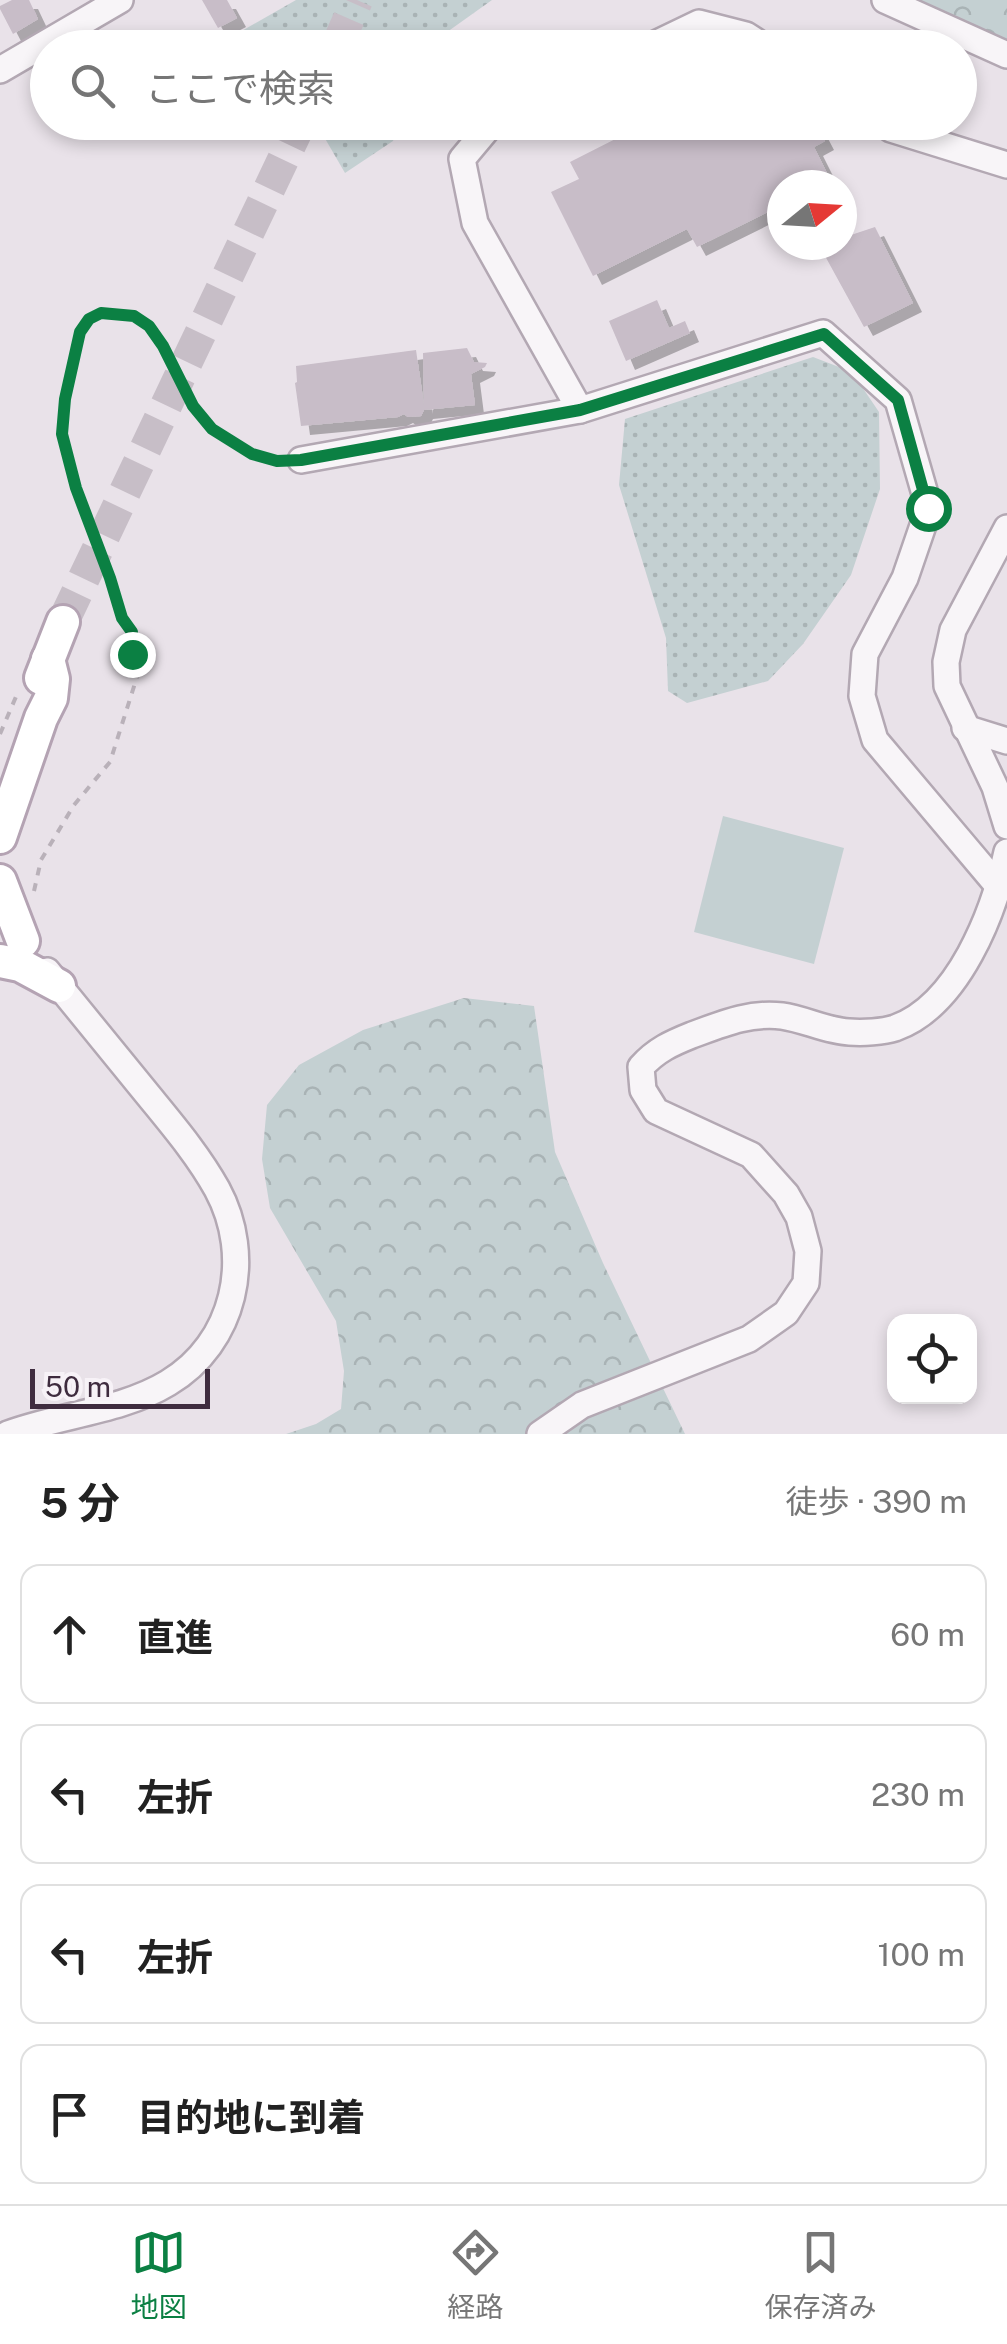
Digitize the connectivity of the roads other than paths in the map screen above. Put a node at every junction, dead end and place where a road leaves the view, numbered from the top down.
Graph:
1 (120, 0) edge
2 (884, 0) edge
3 (69, 30) edge
4 (686, 30) edge
5 (725, 30) edge
6 (951, 30) edge
7 (977, 42) edge
8 (30, 52) edge
9 (1007, 55) edge
10 (0, 70) edge
11 (478, 140) edge
12 (926, 140) edge
13 (1007, 165) edge
14 (580, 410) junction
15 (301, 460) road end
16 (1007, 528) edge
17 (63, 622) tunnel mouth
18 (48, 659) junction
19 (965, 728) junction
20 (1007, 741) edge
21 (0, 798) edge
22 (1007, 826) edge
23 (0, 836) edge
24 (1007, 852) edge
25 (0, 881) edge
26 (1000, 887) junction
27 (0, 913) edge
28 (11, 951) edge
29 (59, 986) joint
30 (8, 1434) edge
31 (540, 1434) edge

1 - 3 street
2 - 6 street
4 - 5 street
7 - 9 street
8 - 10 street
11 - 14 street
12 - 13 street
14 - 15 street
14 - 26 street
16 - 19 street
17 - 18 main road
18 - 21 main road
18 - 23 main road
19 - 20 street
19 - 22 street
24 - 26 street
25 - 28 main road
26 - 31 street
27 - 28 street
28 - 29 main road
29 - 30 street

